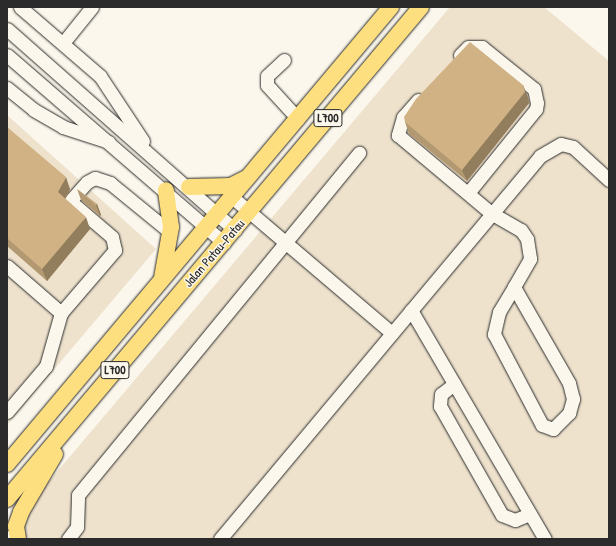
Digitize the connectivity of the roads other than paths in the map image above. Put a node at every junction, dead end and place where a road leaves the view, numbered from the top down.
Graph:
1 (20, 7) edge
2 (92, 7) edge
3 (421, 7) edge
4 (383, 10) edge
5 (7, 29) edge
6 (63, 44) junction
7 (7, 55) edge
8 (284, 60) dead end
9 (451, 64) edge
10 (7, 88) edge
11 (430, 88) edge
12 (298, 118) junction
13 (113, 143) junction
14 (149, 152) junction
15 (359, 153) dead end
16 (248, 178) junction
17 (609, 180) edge
18 (189, 187) junction
19 (166, 190) junction
20 (468, 194) junction
21 (232, 197) junction
22 (249, 212) junction
23 (491, 213) junction
24 (218, 215) junction
25 (207, 227) junction
26 (234, 230) junction
27 (170, 232) junction
28 (224, 243) junction
29 (286, 244) junction
30 (7, 266) edge
31 (161, 279) junction
32 (514, 287) junction
33 (411, 310) junction
34 (61, 313) junction
35 (392, 333) junction
36 (454, 384) junction
37 (7, 412) edge
38 (79, 413) junction
39 (7, 464) edge
40 (7, 499) edge
41 (530, 514) junction
42 (18, 539) edge
43 (68, 539) edge
44 (220, 539) edge
45 (545, 539) edge

1 - 6 street
2 - 6 street
3 - 22 main road, Jalan Patau-Patau / L700
4 - 12 main road, Jalan Patau-Patau / L700
5 - 14 street
6 - 14 street
7 - 13 street
8 - 12 street
9 - 20 street
10 - 13 street
11 - 20 street
12 - 16 main road, Jalan Patau-Patau / L700
13 - 19 street
14 - 18 street
15 - 29 street
16 - 18 main road
16 - 21 main road, Jalan Patau-Patau / L700
17 - 23 street
18 - 24 street
19 - 25 street
19 - 27 main road
20 - 23 street
21 - 22 street
21 - 24 main road, Jalan Patau-Patau / L700
22 - 26 main road, Jalan Patau-Patau / L700
22 - 29 street
23 - 32 street
23 - 33 street
24 - 25 main road, Jalan Patau-Patau / L700
24 - 26 street
25 - 28 street
25 - 31 main road, Jalan Patau-Patau / L700
26 - 28 main road, Jalan Patau-Patau / L700
27 - 31 main road
27 - 34 street
28 - 38 main road, Jalan Patau-Patau / L700
29 - 35 street
29 - 43 street
30 - 34 street
31 - 39 main road, Jalan Patau-Patau / L700
32 - 32 street
33 - 35 street
33 - 36 street
34 - 37 street
35 - 44 street
36 - 41 street
36 - 41 street
38 - 40 main road, Jalan Patau-Patau / L700
38 - 42 main road
41 - 45 street

